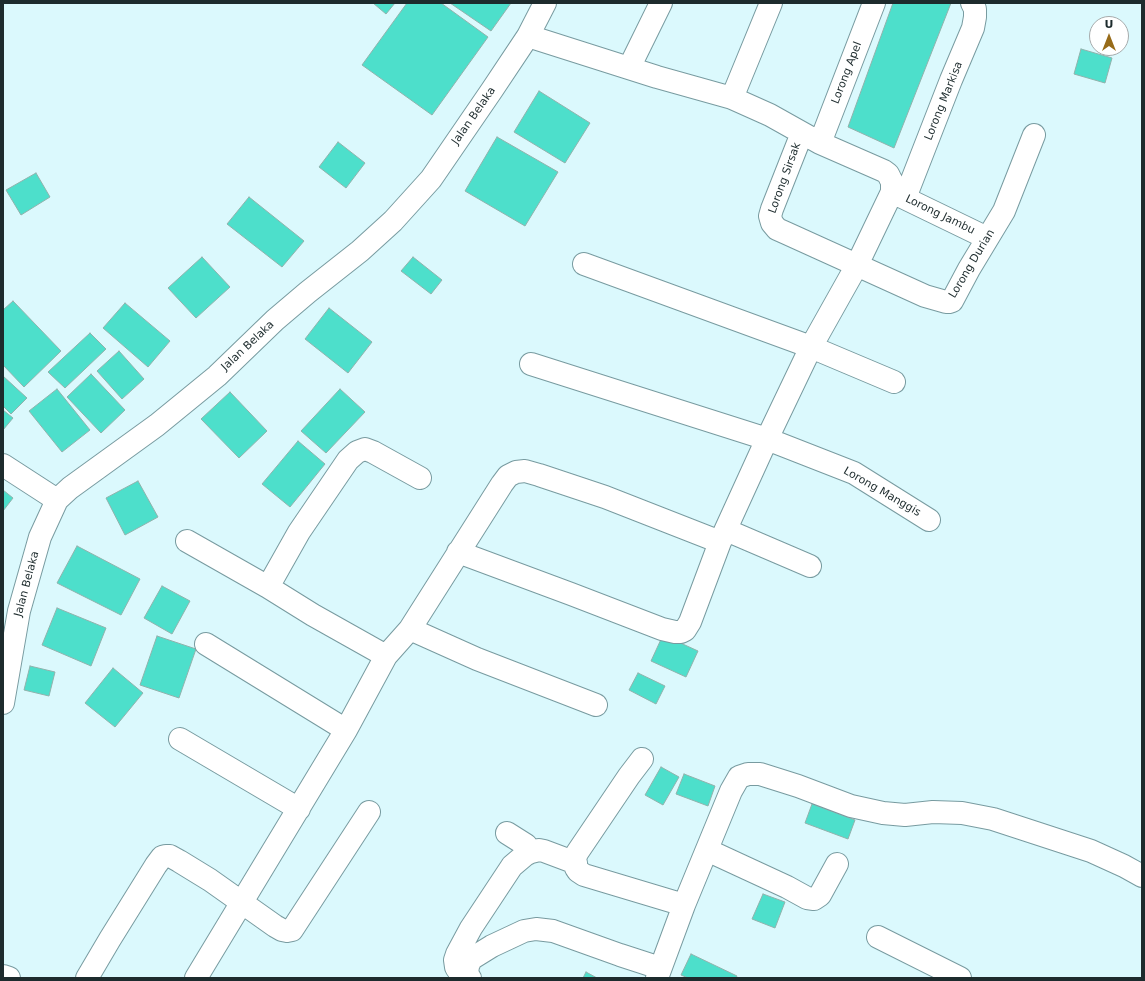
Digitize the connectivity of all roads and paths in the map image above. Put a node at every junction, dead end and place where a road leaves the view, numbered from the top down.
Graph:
1 (545, 3) edge
2 (661, 3) edge
3 (771, 3) edge
4 (874, 3) edge
5 (972, 3) edge
6 (528, 36) junction
7 (628, 68) junction
8 (732, 98) junction
9 (1034, 135) dead end
10 (811, 138) junction
11 (899, 195) junction
12 (988, 238) junction
13 (584, 264) dead end
14 (857, 265) junction
15 (811, 347) junction
16 (530, 364) dead end
17 (894, 382) dead end
18 (767, 439) junction
19 (3, 465) edge
20 (420, 478) dead end
21 (57, 500) junction
22 (929, 520) dead end
23 (723, 536) junction
24 (188, 541) dead end
25 (458, 552) junction
26 (810, 566) dead end
27 (268, 587) junction
28 (11, 608) edge
29 (410, 629) junction
30 (206, 644) dead end
31 (386, 656) junction
32 (3, 703) edge
33 (596, 705) dead end
34 (346, 730) junction
35 (180, 739) dead end
36 (642, 759) dead end
37 (299, 809) junction
38 (369, 812) dead end
39 (507, 833) dead end
40 (707, 850) junction
41 (530, 852) junction
42 (576, 863) junction
43 (837, 864) dead end
44 (1142, 876) edge
45 (242, 903) junction
46 (684, 905) junction
47 (878, 937) dead end
48 (928, 971) edge
49 (659, 973) edge
50 (3, 976) edge
51 (469, 976) edge
52 (9, 978) edge
53 (88, 978) edge
54 (196, 978) edge
55 (960, 978) edge

1 - 6 street, Jalan Belaka
2 - 7 street
3 - 8 street
4 - 10 street, Lorong Apel
5 - 11 street, Lorong Markisa
6 - 7 street
6 - 21 street, Jalan Belaka
7 - 8 street
8 - 10 street
9 - 12 street, Lorong Durian
10 - 11 street
10 - 14 street, Lorong Sirsak
11 - 12 street, Lorong Jambu
11 - 14 street, Lorong Markisa
12 - 14 street, Lorong Durian
13 - 15 street
14 - 15 street, Lorong Markisa
15 - 17 street
15 - 18 street, Lorong Markisa
16 - 18 street, Lorong Manggis
18 - 22 street, Lorong Manggis
18 - 23 street, Lorong Markisa
19 - 21 street
20 - 27 street
21 - 28 street, Jalan Belaka
23 - 25 street
23 - 25 street, Lorong Markisa
23 - 26 street
24 - 27 street
25 - 29 street
27 - 31 street
28 - 32 street, Jalan Belaka
29 - 31 street
29 - 33 street
30 - 34 street
31 - 34 street
34 - 37 street
35 - 37 street
36 - 42 street
37 - 45 street
38 - 45 street
39 - 41 street
40 - 43 street
40 - 44 street
40 - 46 street
41 - 42 street
41 - 51 street
42 - 46 street
45 - 53 street
45 - 54 street
46 - 49 street
47 - 48 street
48 - 55 street
49 - 51 street
50 - 52 street

